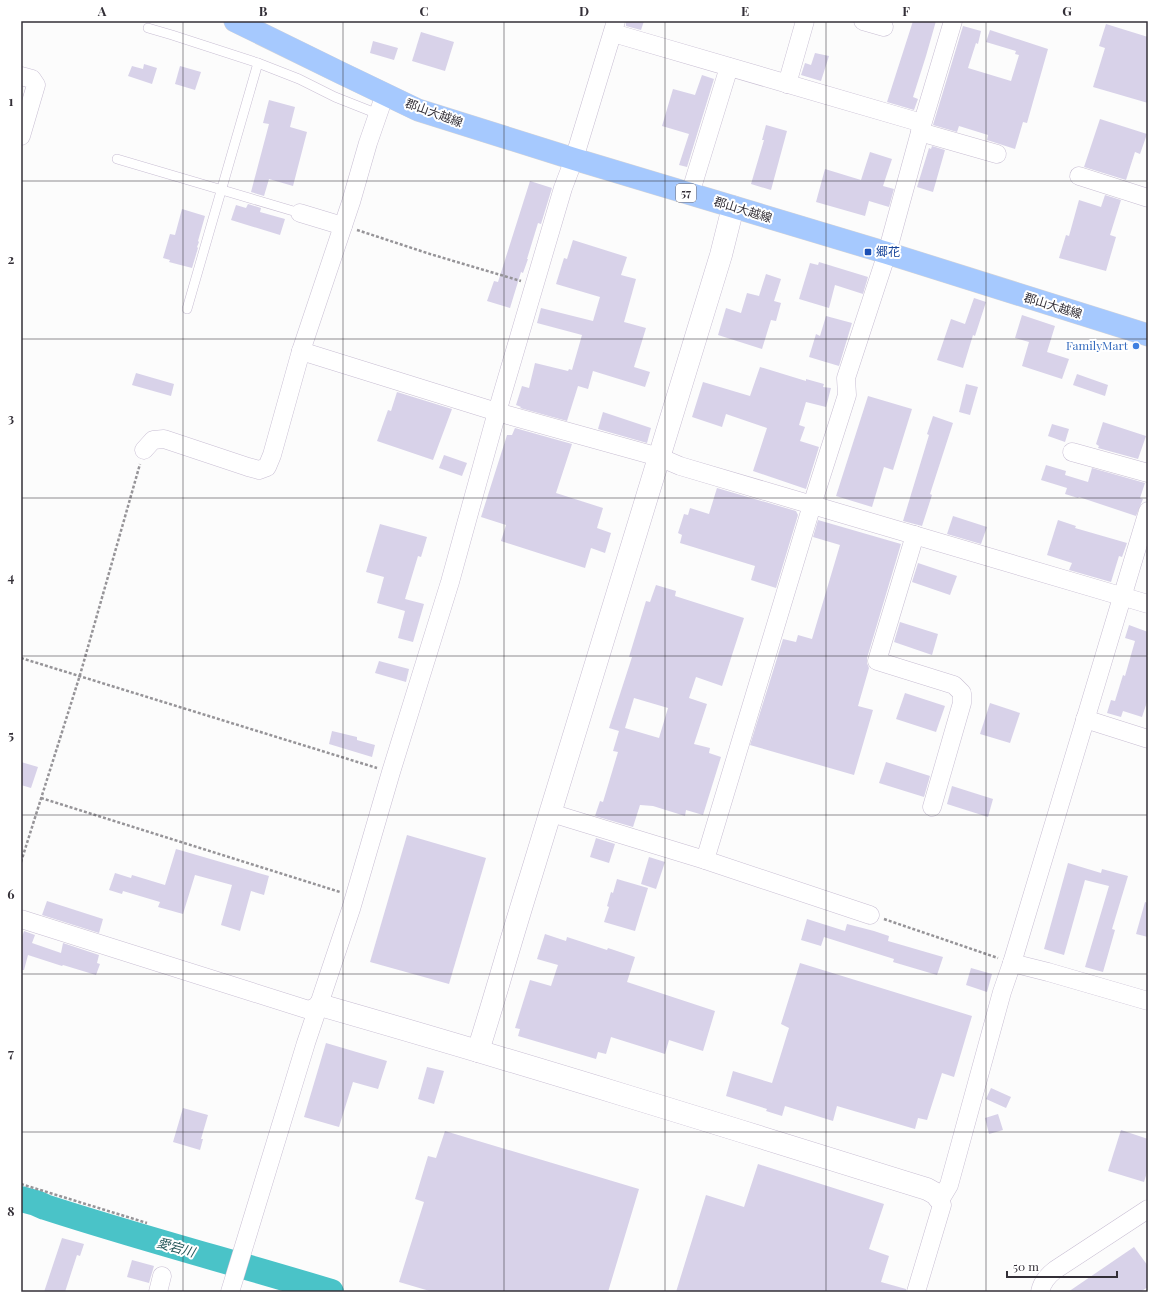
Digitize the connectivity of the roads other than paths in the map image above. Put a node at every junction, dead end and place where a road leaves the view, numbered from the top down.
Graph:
1 (235, 21) edge
2 (805, 21) edge
3 (863, 21) edge
4 (953, 21) edge
5 (614, 27) edge
6 (884, 27) dead end
7 (148, 28) dead end
8 (258, 63) junction
9 (730, 67) junction
10 (21, 76) edge
11 (787, 84) junction
12 (382, 104) junction
13 (921, 127) junction
14 (21, 136) edge
15 (997, 154) dead end
16 (117, 159) dead end
17 (574, 159) junction
18 (1079, 176) dead end
19 (221, 190) junction
20 (690, 194) junction
21 (1148, 198) edge
22 (733, 207) junction
23 (300, 213) joint
24 (343, 226) junction
25 (887, 253) junction
26 (187, 309) dead end
27 (1148, 335) edge
28 (301, 351) junction
29 (497, 412) junction
30 (144, 450) road end
31 (1072, 452) dead end
32 (659, 457) junction
33 (1148, 473) edge
34 (812, 505) junction
35 (1148, 511) edge
36 (915, 535) junction
37 (1122, 596) junction
38 (1148, 604) edge
39 (1085, 719) junction
40 (1148, 739) edge
41 (932, 807) dead end
42 (551, 813) junction
43 (705, 860) junction
44 (870, 915) road end
45 (21, 919) edge
46 (1012, 963) junction
47 (1148, 1001) edge
48 (320, 1005) junction
49 (478, 1051) junction
50 (939, 1198) junction
51 (1148, 1209) edge
52 (230, 1292) edge
53 (916, 1292) edge
54 (1040, 1292) edge

1 - 12 main road, 郡山大越線 / 57
2 - 11 street
3 - 6 street
4 - 13 street
5 - 9 street
5 - 17 street
7 - 8 lane
8 - 12 lane
8 - 19 lane
9 - 11 street
9 - 20 street
10 - 14 street
11 - 13 street
12 - 17 main road, 郡山大越線 / 57
12 - 24 street
13 - 15 street
13 - 25 street
16 - 19 lane
17 - 20 main road, 郡山大越線 / 57
17 - 29 street
18 - 21 street
19 - 23 lane
19 - 26 lane
20 - 22 main road, 郡山大越線 / 57
22 - 25 main road, 郡山大越線 / 57
22 - 32 street
23 - 24 street
24 - 28 street
25 - 27 main road, 郡山大越線 / 57
25 - 34 street
28 - 29 street
28 - 30 street
29 - 32 street
29 - 48 street
31 - 33 street
32 - 34 street
32 - 42 street
34 - 36 street
34 - 43 street
35 - 37 street
36 - 37 street
36 - 41 street
37 - 38 street
37 - 39 street
39 - 40 street
39 - 46 street
42 - 43 street
42 - 49 street
43 - 44 street
45 - 48 street
46 - 47 street
46 - 50 street
48 - 49 street
48 - 52 street
49 - 50 street
50 - 53 street
51 - 54 street

